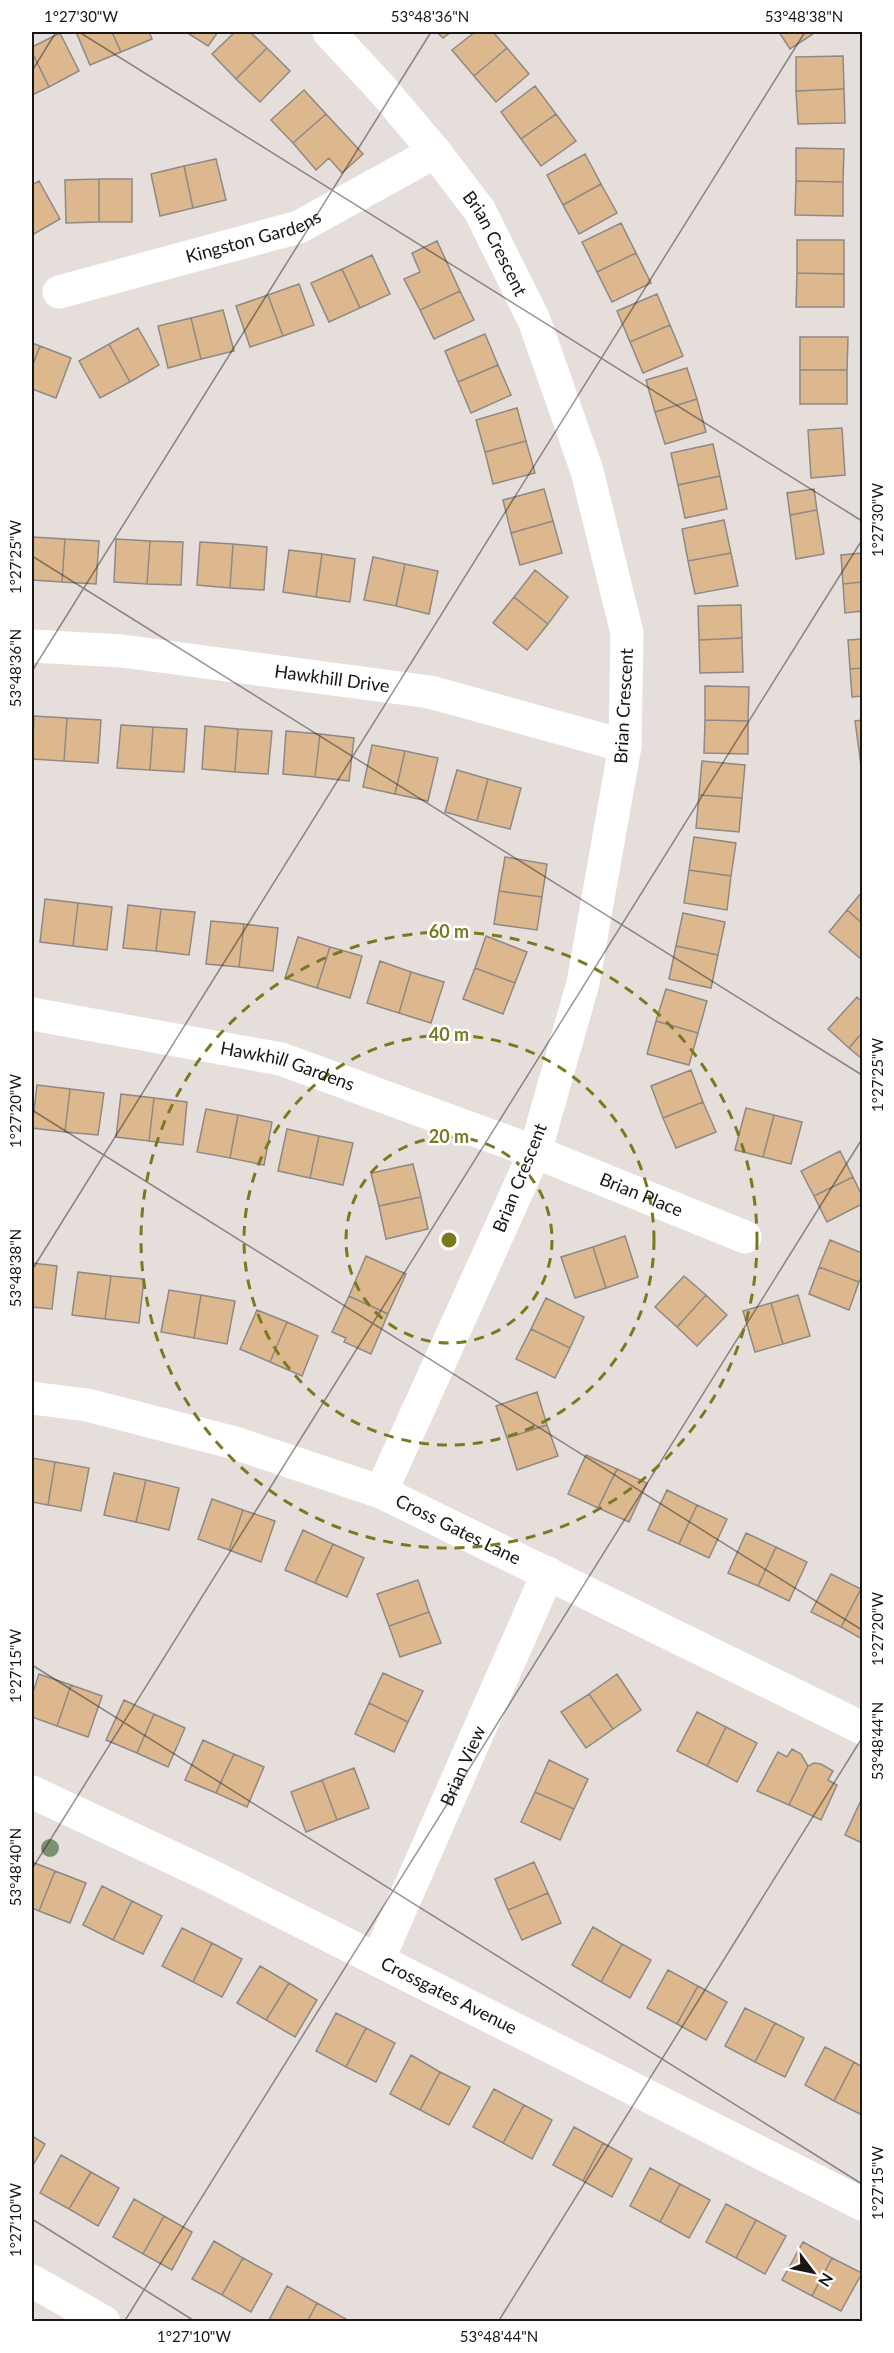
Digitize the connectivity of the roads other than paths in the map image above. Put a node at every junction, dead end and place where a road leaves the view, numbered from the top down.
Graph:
1 (329, 32) edge
2 (435, 152) junction
3 (59, 292) dead end
4 (32, 646) edge
5 (625, 746) junction
6 (32, 1014) edge
7 (535, 1152) junction
8 (745, 1237) dead end
9 (32, 1398) edge
10 (381, 1492) junction
11 (548, 1574) junction
12 (862, 1728) edge
13 (32, 1792) edge
14 (378, 1960) junction
15 (862, 2204) edge
16 (32, 2282) edge
17 (104, 2322) edge

1 - 2 street, Brian Crescent
2 - 3 street, Kingston Gardens
2 - 5 street, Brian Crescent
4 - 5 street, Hawkhill Drive
5 - 7 street, Brian Crescent
6 - 7 street, Hawkhill Gardens
7 - 8 street, Brian Place
7 - 10 street, Brian Crescent
9 - 10 street, Cross Gates Lane
10 - 11 street, Cross Gates Lane
11 - 12 street, Cross Gates Lane
11 - 14 street, Brian View
13 - 14 street, Crossgates Avenue
14 - 15 street, Crossgates Avenue
16 - 17 street

